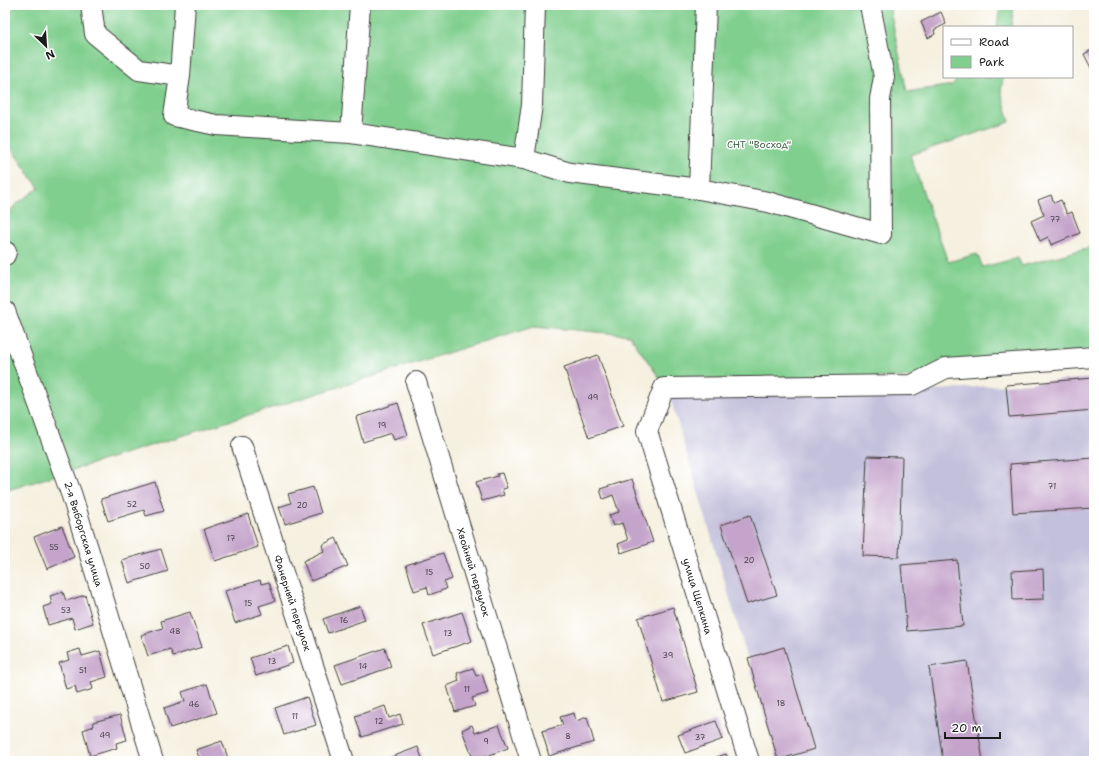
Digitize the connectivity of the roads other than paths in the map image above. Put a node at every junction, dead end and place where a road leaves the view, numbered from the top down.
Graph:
1 (91, 5) edge
2 (185, 5) edge
3 (360, 5) edge
4 (535, 5) edge
5 (706, 5) edge
6 (870, 5) edge
7 (180, 76) junction
8 (351, 133) junction
9 (524, 160) junction
10 (699, 189) junction
11 (5, 311) edge
12 (1094, 357) edge
13 (416, 382) dead end
14 (242, 446) dead end
15 (153, 761) edge
16 (344, 761) edge
17 (531, 761) edge
18 (750, 761) edge

1 - 7 street
2 - 7 street
3 - 8 street
4 - 9 street
5 - 10 street
6 - 10 street
7 - 8 street
8 - 9 street
9 - 10 street
11 - 15 street, 2-я Выборгская улица
12 - 18 street, улица Щепкина
13 - 17 street, Хвойный переулок
14 - 16 street, Фанерный переулок

